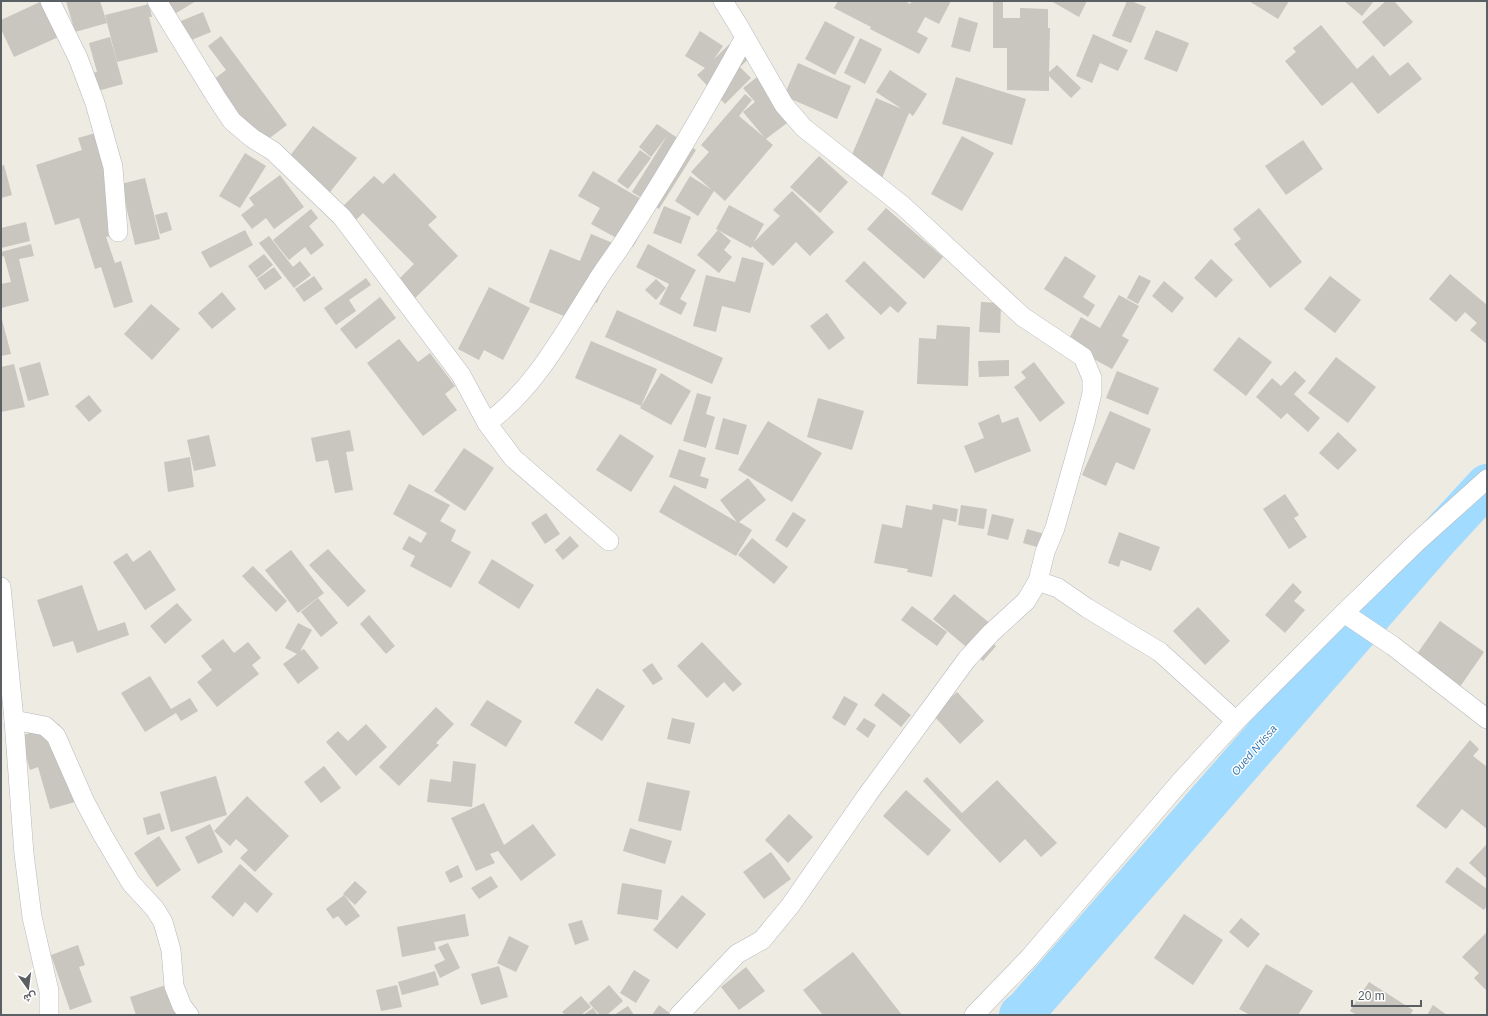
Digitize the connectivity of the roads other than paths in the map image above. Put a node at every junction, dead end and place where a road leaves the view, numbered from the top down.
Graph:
1 (50, 1) edge
2 (157, 1) edge
3 (723, 1) edge
4 (744, 37) junction
5 (118, 232) dead end
6 (486, 423) junction
7 (1487, 478) edge
8 (609, 541) dead end
9 (1038, 581) junction
10 (1, 587) edge
11 (1344, 613) junction
12 (1487, 719) edge
13 (14, 720) junction
14 (1236, 721) junction
15 (49, 1015) edge
16 (189, 1015) edge
17 (680, 1015) edge
18 (974, 1015) edge

1 - 5 street
2 - 6 street
3 - 4 street
4 - 6 street
4 - 9 street
6 - 8 street
7 - 11 street
9 - 14 street
9 - 17 street
10 - 13 street
11 - 12 street
11 - 14 street
13 - 15 street
13 - 16 street
14 - 18 street

